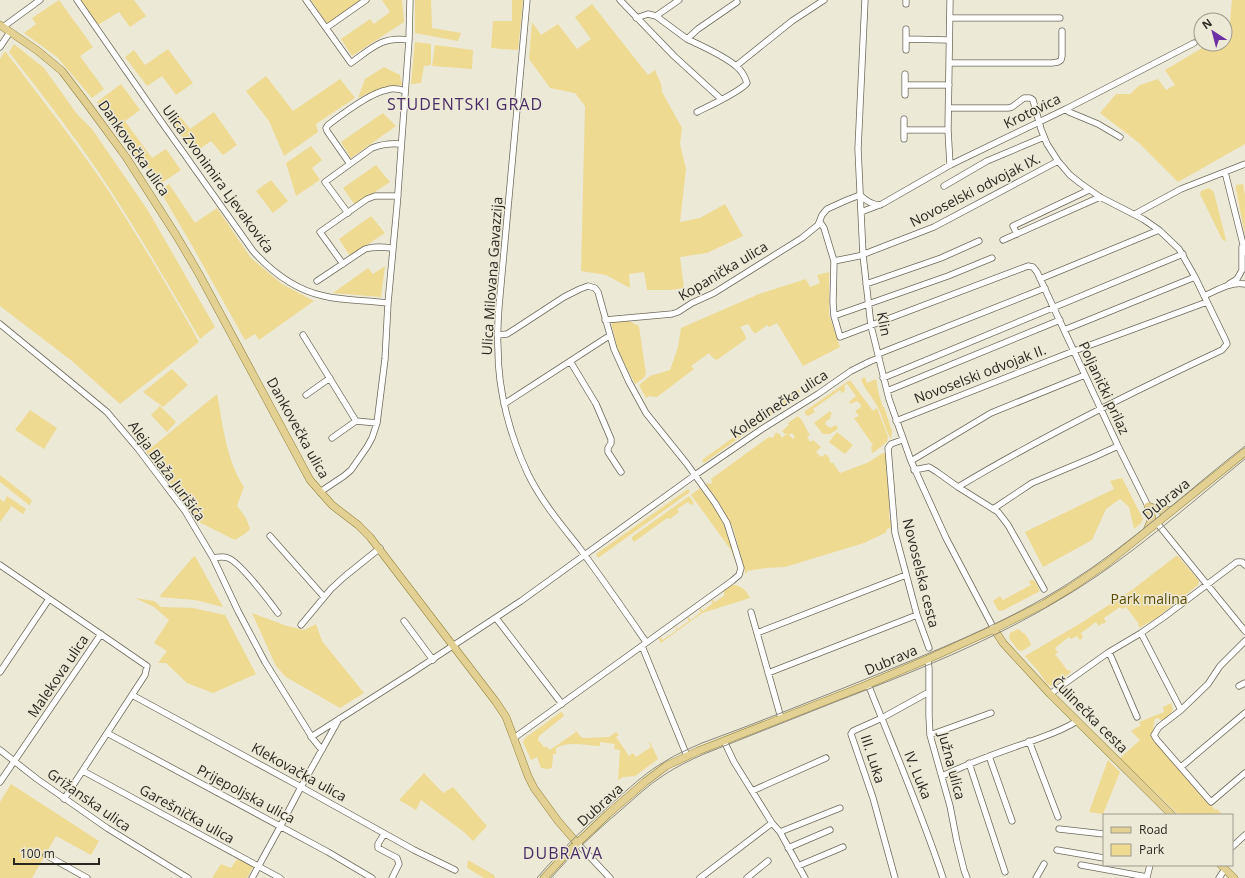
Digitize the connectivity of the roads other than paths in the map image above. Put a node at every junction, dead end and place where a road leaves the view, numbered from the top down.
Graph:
1 (40, 0) edge
2 (77, 0) edge
3 (306, 0) edge
4 (366, 0) edge
5 (410, 0) edge
6 (528, 0) edge
7 (620, 0) edge
8 (679, 0) edge
9 (824, 0) edge
10 (865, 0) edge
11 (950, 0) edge
12 (737, 2) dead end
13 (656, 16) junction
14 (636, 18) junction
15 (950, 18) junction
16 (1060, 18) dead end
17 (2, 26) edge
18 (326, 28) junction
19 (906, 29) dead end
20 (1062, 31) dead end
21 (10, 32) junction
22 (687, 39) junction
23 (906, 39) junction
24 (409, 40) junction
25 (949, 40) junction
26 (1193, 44) edge
27 (0, 47) edge
28 (906, 50) dead end
29 (950, 63) junction
30 (736, 66) junction
31 (905, 74) dead end
32 (905, 85) junction
33 (949, 85) junction
34 (405, 90) junction
35 (905, 95) dead end
36 (721, 99) junction
37 (948, 108) junction
38 (1066, 109) junction
39 (698, 112) dead end
40 (904, 119) dead end
41 (1039, 121) junction
42 (904, 130) junction
43 (948, 130) junction
44 (1044, 137) junction
45 (1120, 137) dead end
46 (904, 139) dead end
47 (401, 144) junction
48 (1058, 161) junction
49 (350, 164) junction
50 (1245, 164) edge
51 (950, 165) junction
52 (1225, 172) junction
53 (944, 186) dead end
54 (1089, 190) junction
55 (860, 195) junction
56 (398, 196) junction
57 (1100, 197) junction
58 (882, 204) junction
59 (348, 212) junction
60 (861, 212) junction
61 (1135, 214) junction
62 (820, 222) junction
63 (1159, 230) junction
64 (1017, 234) junction
65 (1003, 240) dead end
66 (979, 241) dead end
67 (1242, 243) junction
68 (393, 248) junction
69 (1245, 252) edge
70 (1183, 254) junction
71 (863, 255) junction
72 (992, 258) dead end
73 (834, 261) junction
74 (343, 264) junction
75 (1243, 270) edge
76 (1195, 277) junction
77 (1040, 279) junction
78 (317, 282) dead end
79 (866, 284) junction
80 (1245, 284) edge
81 (1225, 287) junction
82 (1045, 288) junction
83 (1206, 299) junction
84 (388, 303) junction
85 (868, 304) junction
86 (1053, 307) junction
87 (834, 316) junction
88 (605, 320) junction
89 (1060, 320) junction
90 (0, 324) edge
91 (871, 326) junction
92 (1064, 330) junction
93 (303, 335) dead end
94 (498, 335) junction
95 (610, 336) junction
96 (1074, 351) junction
97 (878, 356) junction
98 (570, 362) junction
99 (1085, 374) junction
100 (330, 378) junction
101 (883, 378) junction
102 (887, 391) junction
103 (306, 395) dead end
104 (504, 404) junction
105 (1101, 409) junction
106 (356, 421) junction
107 (896, 421) junction
108 (376, 423) junction
109 (332, 438) dead end
110 (902, 440) junction
111 (1118, 446) junction
112 (1245, 452) edge
113 (911, 461) junction
114 (914, 470) junction
115 (621, 472) dead end
116 (695, 475) junction
117 (958, 487) junction
118 (320, 492) junction
119 (1148, 506) junction
120 (993, 509) junction
121 (1173, 510) junction
122 (1157, 523) junction
123 (1146, 532) junction
124 (270, 536) dead end
125 (380, 548) junction
126 (584, 556) junction
127 (213, 558) junction
128 (1245, 565) edge
129 (0, 566) edge
130 (906, 575) junction
131 (1208, 584) junction
132 (1044, 589) dead end
133 (324, 596) junction
134 (49, 599) junction
135 (751, 612) dead end
136 (278, 613) dead end
137 (917, 615) junction
138 (496, 618) junction
139 (404, 621) dead end
140 (301, 625) dead end
141 (994, 629) junction
142 (1245, 631) edge
143 (757, 633) junction
144 (1141, 633) junction
145 (101, 634) junction
146 (1245, 641) edge
147 (644, 644) junction
148 (454, 646) junction
149 (929, 648) dead end
150 (1109, 652) junction
151 (928, 659) junction
152 (432, 660) junction
153 (0, 672) edge
154 (768, 673) junction
155 (1245, 683) edge
156 (864, 686) junction
157 (1239, 686) dead end
158 (930, 692) junction
159 (1050, 694) junction
160 (132, 695) junction
161 (562, 704) junction
162 (1181, 710) junction
163 (991, 713) dead end
164 (1245, 713) edge
165 (1137, 717) dead end
166 (781, 718) junction
167 (882, 718) junction
168 (340, 719) junction
169 (1077, 721) junction
170 (107, 733) junction
171 (930, 735) junction
172 (311, 736) junction
173 (514, 738) junction
174 (724, 741) junction
175 (1030, 741) junction
176 (0, 750) edge
177 (322, 750) junction
178 (687, 756) junction
179 (989, 756) junction
180 (826, 758) dead end
181 (14, 761) junction
182 (969, 763) junction
183 (1181, 767) junction
184 (83, 771) junction
185 (1245, 773) edge
186 (942, 776) junction
187 (0, 782) edge
188 (301, 787) junction
189 (752, 791) junction
190 (64, 799) junction
191 (840, 808) dead end
192 (1171, 814) edge
193 (1058, 816) dead end
194 (1012, 821) dead end
195 (772, 823) junction
196 (280, 827) junction
197 (1058, 829) dead end
198 (830, 830) dead end
199 (780, 832) junction
200 (384, 834) junction
201 (1103, 834) edge
202 (1245, 835) edge
203 (577, 843) junction
204 (1233, 845) edge
205 (788, 848) junction
206 (843, 848) dead end
207 (1057, 850) dead end
208 (46, 856) dead end
209 (1103, 858) edge
210 (768, 862) dead end
211 (1044, 864) dead end
212 (1081, 865) dead end
213 (258, 866) junction
214 (798, 866) junction
215 (1149, 866) edge
216 (1223, 867) edge
217 (454, 870) dead end
218 (1005, 872) dead end
219 (87, 878) edge
220 (188, 878) edge
221 (252, 878) edge
222 (280, 878) edge
223 (372, 878) edge
224 (392, 878) edge
225 (544, 878) edge
226 (610, 878) edge
227 (700, 878) edge
228 (747, 878) edge
229 (805, 878) edge
230 (895, 878) edge
231 (943, 878) edge
232 (967, 878) edge
233 (1036, 878) edge
234 (1219, 878) edge
235 (1234, 878) edge

1 - 17 street
2 - 84 street, Ulica Zvonimira Ljevakovića
3 - 18 street
4 - 18 street
5 - 24 street
6 - 94 street, Ulica Milovana Gavazzija
7 - 14 street
8 - 13 street
9 - 30 street
10 - 55 street, Klin
11 - 15 street
12 - 22 street
13 - 14 street
13 - 22 street
14 - 36 street
15 - 16 street
15 - 25 street
17 - 21 main road, Dankovečka ulica
18 - 24 street
19 - 23 street
20 - 29 street
21 - 27 street
21 - 118 main road, Dankovečka ulica
22 - 30 street
23 - 25 street
23 - 28 street
24 - 34 street
25 - 29 street
26 - 38 street, Krotovica
29 - 33 street
30 - 36 street
31 - 32 street
32 - 33 street
32 - 35 street
33 - 37 street
34 - 47 street
34 - 49 street
36 - 39 street
37 - 41 street
37 - 43 street
38 - 41 street, Krotovica
38 - 45 street
40 - 42 street
41 - 44 street
41 - 51 street, Krotovica
42 - 43 street
42 - 46 street
43 - 51 street
44 - 48 street
44 - 53 street
47 - 49 street
47 - 56 street
48 - 54 street
48 - 71 street, Novoselski odvojak IX.
49 - 59 street
50 - 52 street
51 - 58 street, Krotovica
52 - 61 street
52 - 67 street
54 - 57 street
54 - 64 street
55 - 58 street
55 - 60 street, Klin
55 - 62 street, Kopanička ulica
56 - 59 street
56 - 68 street
57 - 61 street
57 - 64 street
58 - 60 street, Krotovica
59 - 74 street
60 - 71 street, Klin
61 - 63 street
62 - 73 street
62 - 88 street, Kopanička ulica
63 - 70 street
63 - 77 street
64 - 65 street
66 - 79 street
67 - 69 street
67 - 75 street
68 - 74 street
68 - 84 street
70 - 76 street
70 - 86 street
71 - 73 street, Novoselski odvojak IX.
71 - 79 street, Klin
72 - 85 street
73 - 87 street
74 - 78 street
75 - 80 street
75 - 81 street
76 - 83 street
76 - 92 street
77 - 82 street, Poljanički prilaz
77 - 91 street, Poljanički prilaz
79 - 85 street, Klin
80 - 81 street
81 - 83 street, Novoselski odvojak II.
82 - 86 street, Poljanički prilaz
82 - 97 street, Koledinečka ulica
83 - 96 street, Novoselski odvojak II.
83 - 105 street
84 - 108 street
85 - 87 street
85 - 91 street, Klin
86 - 89 street, Poljanički prilaz
86 - 101 street
87 - 91 street, Poljanički prilaz
88 - 94 street
88 - 95 street
89 - 92 street, Poljanički prilaz
89 - 102 street
90 - 127 street, Aleja Blaža Jurišića
91 - 97 street, Klin
92 - 96 street, Poljanički prilaz
93 - 100 street
94 - 104 street, Ulica Milovana Gavazzija
95 - 98 street
95 - 116 street
96 - 99 street, Poljanički prilaz
96 - 107 street, Novoselski odvojak II.
97 - 101 street, Klin
97 - 116 street, Koledinečka ulica
98 - 104 street
98 - 115 street
99 - 105 street, Poljanički prilaz
99 - 113 street
100 - 103 street
100 - 106 street
101 - 102 street, Klin
102 - 107 street, Klin
104 - 126 street, Ulica Milovana Gavazzija
105 - 111 street, Poljanički prilaz
105 - 117 street
106 - 108 street
106 - 109 street
107 - 110 street, Klin
108 - 118 street
110 - 113 street, Klin
110 - 130 street, Novoselska cesta
111 - 119 street, Poljanički prilaz
111 - 120 street
112 - 121 main road, Dubrava
113 - 114 street, Klin
114 - 117 street
114 - 141 street, Klin
116 - 126 street, Koledinečka ulica
116 - 147 street
117 - 120 street
118 - 125 main road, Dankovečka ulica
119 - 121 main road
119 - 123 main road
120 - 132 street
121 - 122 main road, Dubrava
122 - 123 main road, Dubrava
122 - 131 street
123 - 141 main road, Dubrava
124 - 133 street
125 - 133 street
125 - 148 main road, Dankovečka ulica
126 - 138 street, Koledinečka ulica
126 - 147 street
127 - 136 street
127 - 172 street, Aleja Blaža Jurišića
128 - 131 street
129 - 134 street
130 - 137 street, Novoselska cesta
130 - 143 street
131 - 142 street
131 - 144 street
133 - 140 street
134 - 145 street
134 - 153 street
135 - 143 street
137 - 149 street, Novoselska cesta
137 - 154 street
138 - 148 street, Koledinečka ulica
138 - 161 street
139 - 152 street
141 - 151 main road, Dubrava
141 - 159 main road, Čulinečka cesta
143 - 154 street
144 - 150 street
144 - 162 street
145 - 160 street, Malekova ulica
145 - 181 street, Malekova ulica
146 - 162 street
147 - 161 street
147 - 178 street
148 - 152 street, Koledinečka ulica
148 - 173 main road, Dankovečka ulica
150 - 159 street
150 - 165 street
151 - 156 main road, Dubrava
151 - 158 street, Južna ulica
152 - 168 street, Koledinečka ulica
154 - 166 street
155 - 157 street
156 - 166 main road, Dubrava
156 - 167 street, IV. Luka
158 - 167 street, III. Luka
158 - 171 street, Južna ulica
159 - 169 main road, Čulinečka cesta
160 - 170 street
160 - 188 street, Klekovačka ulica
161 - 173 street
162 - 183 street
163 - 171 street
164 - 183 street
166 - 174 main road, Dubrava
167 - 230 street, III. Luka
167 - 231 street, IV. Luka
168 - 172 street, Koledinečka ulica
168 - 177 street
169 - 175 street
169 - 192 main road, Čulinečka cesta
170 - 184 street
170 - 196 street, Prijepoljska ulica
171 - 186 street, Južna ulica
172 - 177 street, Aleja Blaža Jurišića
173 - 203 main road, Dankovečka ulica
174 - 178 main road, Dubrava
174 - 189 street
175 - 179 street
175 - 193 street
176 - 181 street, Grižanska ulica
177 - 188 street
178 - 203 main road, Dubrava
179 - 182 street
179 - 194 street
180 - 189 street
181 - 187 street, Malekova ulica
181 - 190 street, Grižanska ulica
182 - 186 street
182 - 218 street
183 - 185 street
184 - 190 street
184 - 213 street, Garešnička ulica
186 - 232 street, Južna ulica
188 - 196 street
188 - 200 street, Klekovačka ulica
189 - 195 street
190 - 220 street, Grižanska ulica
191 - 199 street
195 - 199 street
195 - 227 street
196 - 213 street
196 - 223 street, Prijepoljska ulica
197 - 201 street
198 - 205 street
199 - 205 street
200 - 217 street, Klekovačka ulica
200 - 224 street
202 - 204 street
203 - 225 main road, Dubrava
203 - 226 street
205 - 214 street
206 - 214 street
207 - 209 street
208 - 219 street
210 - 228 street
211 - 233 street
212 - 215 street
213 - 221 street
213 - 222 street, Garešnička ulica
214 - 229 street
216 - 234 street
216 - 235 main road

